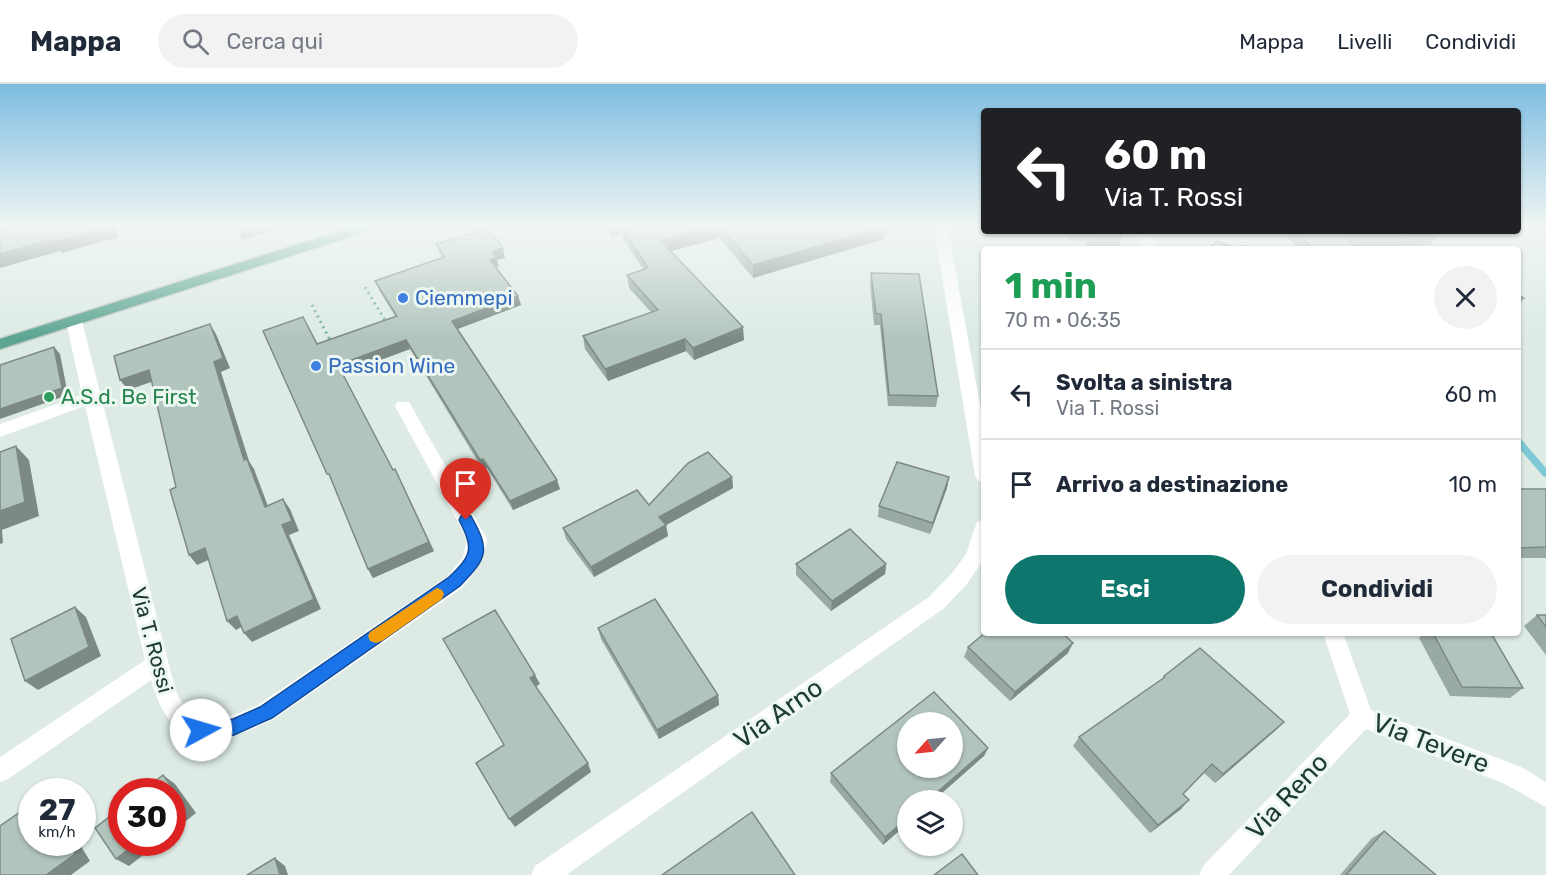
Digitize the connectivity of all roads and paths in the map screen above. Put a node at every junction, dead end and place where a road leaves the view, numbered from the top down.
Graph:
1 (251, 264) edge
2 (947, 264) edge
3 (365, 287) dead end
4 (312, 305) dead end
5 (74, 321) junction
6 (375, 326) edge
7 (331, 342) edge
8 (0, 344) edge
9 (91, 398) junction
10 (403, 406) dead end
11 (0, 431) edge
12 (981, 460) edge
13 (981, 543) edge
14 (1334, 636) edge
15 (157, 664) junction
16 (1362, 717) junction
17 (0, 771) edge
18 (1546, 795) edge
19 (544, 875) edge
20 (1212, 875) edge

1 - 5 main road
2 - 12 street
3 - 6 path
4 - 7 path
5 - 8 main road
5 - 9 street, Via T. Rossi
9 - 11 street
9 - 15 street, Via T. Rossi
10 - 15 street, Via T. Rossi
13 - 19 street, Via Arno
14 - 16 street, Via Tevere
15 - 17 street
16 - 18 street, Via Tevere
16 - 20 street, Via Reno

